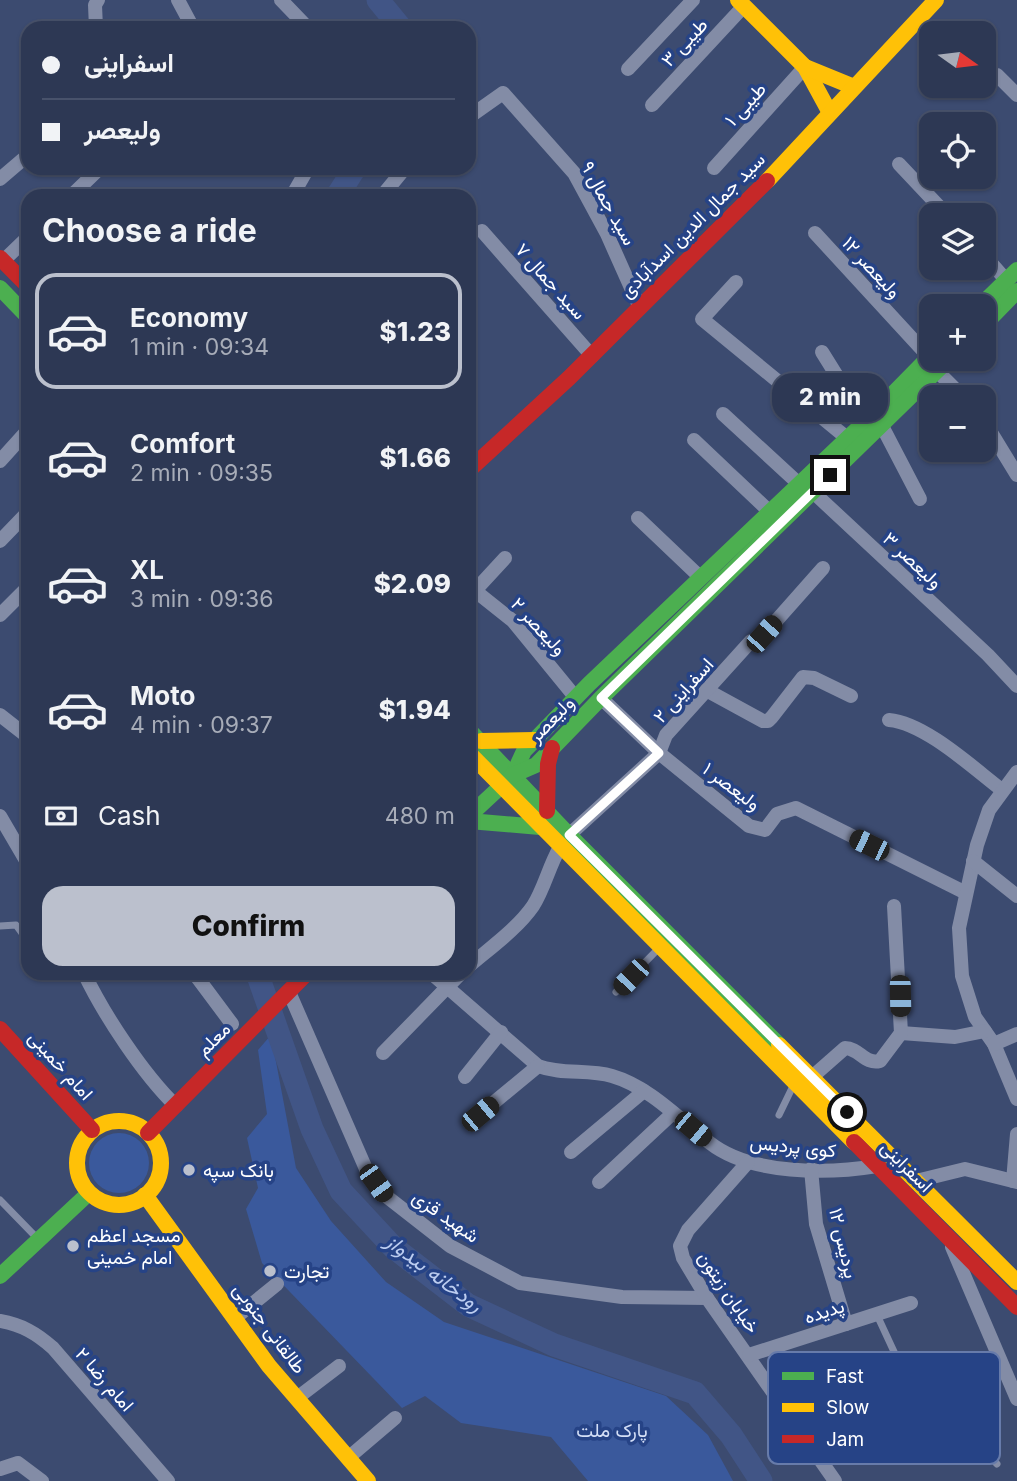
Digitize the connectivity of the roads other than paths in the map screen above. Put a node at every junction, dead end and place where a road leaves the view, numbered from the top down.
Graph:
1 (98, 0) edge
2 (178, 0) edge
3 (281, 0) edge
4 (693, 0) edge
5 (936, 0) edge
6 (741, 3) edge
7 (96, 21) edge
8 (189, 21) edge
9 (301, 21) edge
10 (805, 67) junction
11 (628, 69) dead end
12 (997, 75) dead end
13 (854, 87) junction
14 (1017, 94) edge
15 (652, 105) dead end
16 (476, 112) edge
17 (830, 113) junction
18 (21, 161) edge
19 (899, 164) dead end
20 (714, 168) dead end
21 (93, 175) edge
22 (399, 175) edge
23 (0, 179) edge
24 (78, 189) edge
25 (388, 189) edge
26 (936, 203) edge
27 (481, 231) dead end
28 (815, 233) dead end
29 (21, 243) edge
30 (1, 260) edge
31 (996, 270) edge
32 (21, 279) edge
33 (736, 282) dead end
34 (0, 288) edge
35 (1013, 291) edge
36 (996, 299) edge
37 (640, 308) junction
38 (21, 310) edge
39 (996, 311) edge
40 (919, 347) edge
41 (822, 352) dead end
42 (592, 356) junction
43 (922, 371) edge
44 (941, 371) edge
45 (953, 385) edge
46 (723, 414) dead end
47 (873, 420) junction
48 (21, 438) edge
49 (847, 438) junction
50 (694, 440) dead end
51 (996, 441) edge
52 (476, 459) edge
53 (0, 461) edge
54 (1017, 475) edge
55 (805, 488) junction
56 (920, 499) dead end
57 (769, 511) junction
58 (21, 519) edge
59 (638, 519) dead end
60 (0, 541) edge
61 (505, 558) dead end
62 (823, 568) dead end
63 (700, 577) junction
64 (476, 586) edge
65 (21, 594) edge
66 (476, 595) edge
67 (0, 615) edge
68 (589, 684) junction
69 (1017, 686) edge
70 (708, 691) junction
71 (851, 696) dead end
72 (576, 698) junction
73 (601, 698) junction
74 (0, 715) edge
75 (889, 720) dead end
76 (21, 732) edge
77 (534, 740) junction
78 (476, 741) edge
79 (476, 744) edge
80 (552, 748) junction
81 (659, 753) junction
82 (1017, 772) edge
83 (508, 779) junction
84 (1002, 790) junction
85 (547, 811) junction
86 (476, 812) edge
87 (0, 816) edge
88 (476, 820) edge
89 (540, 827) junction
90 (565, 841) junction
91 (21, 852) edge
92 (973, 861) junction
93 (966, 893) junction
94 (620, 895) junction
95 (1017, 896) edge
96 (894, 906) dead end
97 (0, 926) edge
98 (21, 932) edge
99 (660, 947) junction
100 (476, 960) edge
101 (87, 980) edge
102 (199, 980) edge
103 (300, 980) edge
104 (439, 980) edge
105 (453, 980) edge
106 (446, 986) junction
107 (289, 992) junction
108 (616, 992) dead end
109 (232, 1024) dead end
110 (0, 1028) edge
111 (985, 1031) junction
112 (501, 1032) junction
113 (901, 1033) junction
114 (1017, 1034) edge
115 (994, 1044) junction
116 (383, 1053) dead end
117 (538, 1066) junction
118 (466, 1077) dead end
119 (812, 1077) junction
120 (794, 1083) junction
121 (644, 1091) junction
122 (1017, 1099) edge
123 (176, 1107) junction
124 (673, 1113) junction
125 (480, 1114) dead end
126 (779, 1115) dead end
127 (92, 1130) junction
128 (148, 1133) junction
129 (1017, 1135) edge
130 (571, 1152) dead end
131 (748, 1162) junction
132 (877, 1166) junction
133 (811, 1169) junction
134 (916, 1181) junction
135 (599, 1182) dead end
136 (1015, 1182) edge
137 (89, 1193) junction
138 (145, 1195) junction
139 (0, 1200) edge
140 (947, 1236) junction
141 (38, 1240) junction
142 (0, 1276) edge
143 (1017, 1282) edge
144 (277, 1284) dead end
145 (707, 1298) junction
146 (911, 1303) dead end
147 (1017, 1307) edge
148 (877, 1314) junction
149 (235, 1318) junction
150 (0, 1321) edge
151 (846, 1324) junction
152 (894, 1352) edge
153 (996, 1352) edge
154 (749, 1355) junction
155 (1000, 1362) edge
156 (338, 1366) dead end
157 (768, 1383) edge
158 (297, 1398) junction
159 (1017, 1399) edge
160 (396, 1418) dead end
161 (348, 1458) junction
162 (823, 1464) edge
163 (0, 1469) edge
164 (42, 1481) edge
165 (168, 1481) edge
166 (368, 1481) edge
167 (835, 1481) edge

1 - 7 street
2 - 8 street
3 - 9 street
4 - 11 street
5 - 13 street, سید جمال الدین اسدآبادی
6 - 10 street
6 - 15 street, طیبی ۳
10 - 13 street
10 - 17 street
10 - 20 street, طیبی ۱
12 - 14 street
13 - 17 street, سید جمال الدین اسدآبادی
16 - 37 street, سید جمال ۹
17 - 37 street, سید جمال الدین اسدآبادی
18 - 23 street
19 - 26 street
21 - 24 street
22 - 25 street
27 - 42 street, سید جمال ۷
28 - 40 street, ولیعصر ۱۲
29 - 30 street
30 - 32 street
31 - 35 street
33 - 49 street
34 - 38 street
35 - 36 street
35 - 39 street
37 - 42 street, سید جمال الدین اسدآبادی
41 - 47 street
42 - 52 street, سید جمال الدین اسدآبادی
43 - 47 street, ولیعصر
44 - 45 street, ولیعصر ۱۲
46 - 55 street, ولیعصر ۳
47 - 49 street, ولیعصر
47 - 55 street, ولیعصر
47 - 56 street
48 - 53 street
49 - 55 street, ولیعصر
50 - 57 street
51 - 54 street
55 - 57 street, ولیعصر
55 - 69 street, ولیعصر ۳
55 - 73 street, ولیعصر
57 - 63 street, ولیعصر
58 - 60 street
59 - 63 street
61 - 64 street
62 - 70 street, اسفراینی ۲
63 - 68 street, ولیعصر
65 - 67 street
66 - 72 street, ولیعصر ۲
68 - 72 street, ولیعصر
68 - 73 street
70 - 71 street
70 - 81 street, اسفراینی ۲
72 - 77 street, ولیعصر
73 - 80 street, ولیعصر
73 - 81 street, ولیعصر ۱
74 - 76 street
75 - 84 street
77 - 78 street
77 - 83 street, ولیعصر
79 - 83 street
80 - 83 street, ولیعصر
80 - 85 street
81 - 90 street, اسفراینی ۲
81 - 93 street, ولیعصر ۱
82 - 84 street
83 - 85 street, اسفراینی
83 - 86 street
83 - 89 street, اسفراینی
84 - 92 street
85 - 90 street, اسفراینی
87 - 91 street
88 - 89 street
89 - 90 street, اسفراینی
90 - 94 street, اسفراینی
90 - 100 street
92 - 93 street
92 - 95 street
93 - 111 street
94 - 99 street, اسفراینی
94 - 119 street, اسفراینی
96 - 113 street
97 - 98 lane
99 - 108 lane
99 - 120 street, اسفراینی
101 - 123 street
102 - 109 street
103 - 107 street, معلم
104 - 106 street
105 - 106 street
106 - 112 street
106 - 116 street
107 - 123 street, معلم
107 - 145 street, شهید قزی
110 - 127 street, امام خمینی
111 - 113 street
111 - 115 street
112 - 117 street
112 - 118 street
113 - 119 street
114 - 115 street
115 - 122 street
117 - 121 street, کوی پردیس
117 - 125 street
119 - 134 street, اسفراینی
120 - 126 lane
120 - 132 street, اسفراینی
121 - 124 street, کوی پردیس
121 - 130 street
123 - 128 street, معلم
124 - 131 street, کوی پردیس
124 - 135 street
127 - 128 street
127 - 137 street
128 - 138 street
129 - 136 street
131 - 133 street, کوی پردیس
131 - 145 street, خیابان زیتون
132 - 133 street, کوی پردیس
132 - 140 street, اسفراینی
133 - 151 street, پردیس ۱۲
134 - 136 street
134 - 143 street, اسفراینی
137 - 138 street
137 - 141 street
138 - 149 street, طالقانی جنوبی
139 - 141 lane
140 - 147 street, اسفراینی
140 - 153 street
141 - 142 street
144 - 149 street
145 - 154 street, خیابان زیتون
146 - 148 street, پدیده
148 - 151 street, پدیده
148 - 152 lane
149 - 158 street, طالقانی جنوبی
150 - 165 street, امام رضا ۲
151 - 154 street, پدیده
154 - 157 street, خیابان زیتون
155 - 159 street
156 - 158 street
158 - 161 street, طالقانی جنوبی
160 - 161 street
161 - 166 street, طالقانی جنوبی
162 - 167 street, خیابان زیتون
163 - 164 street

